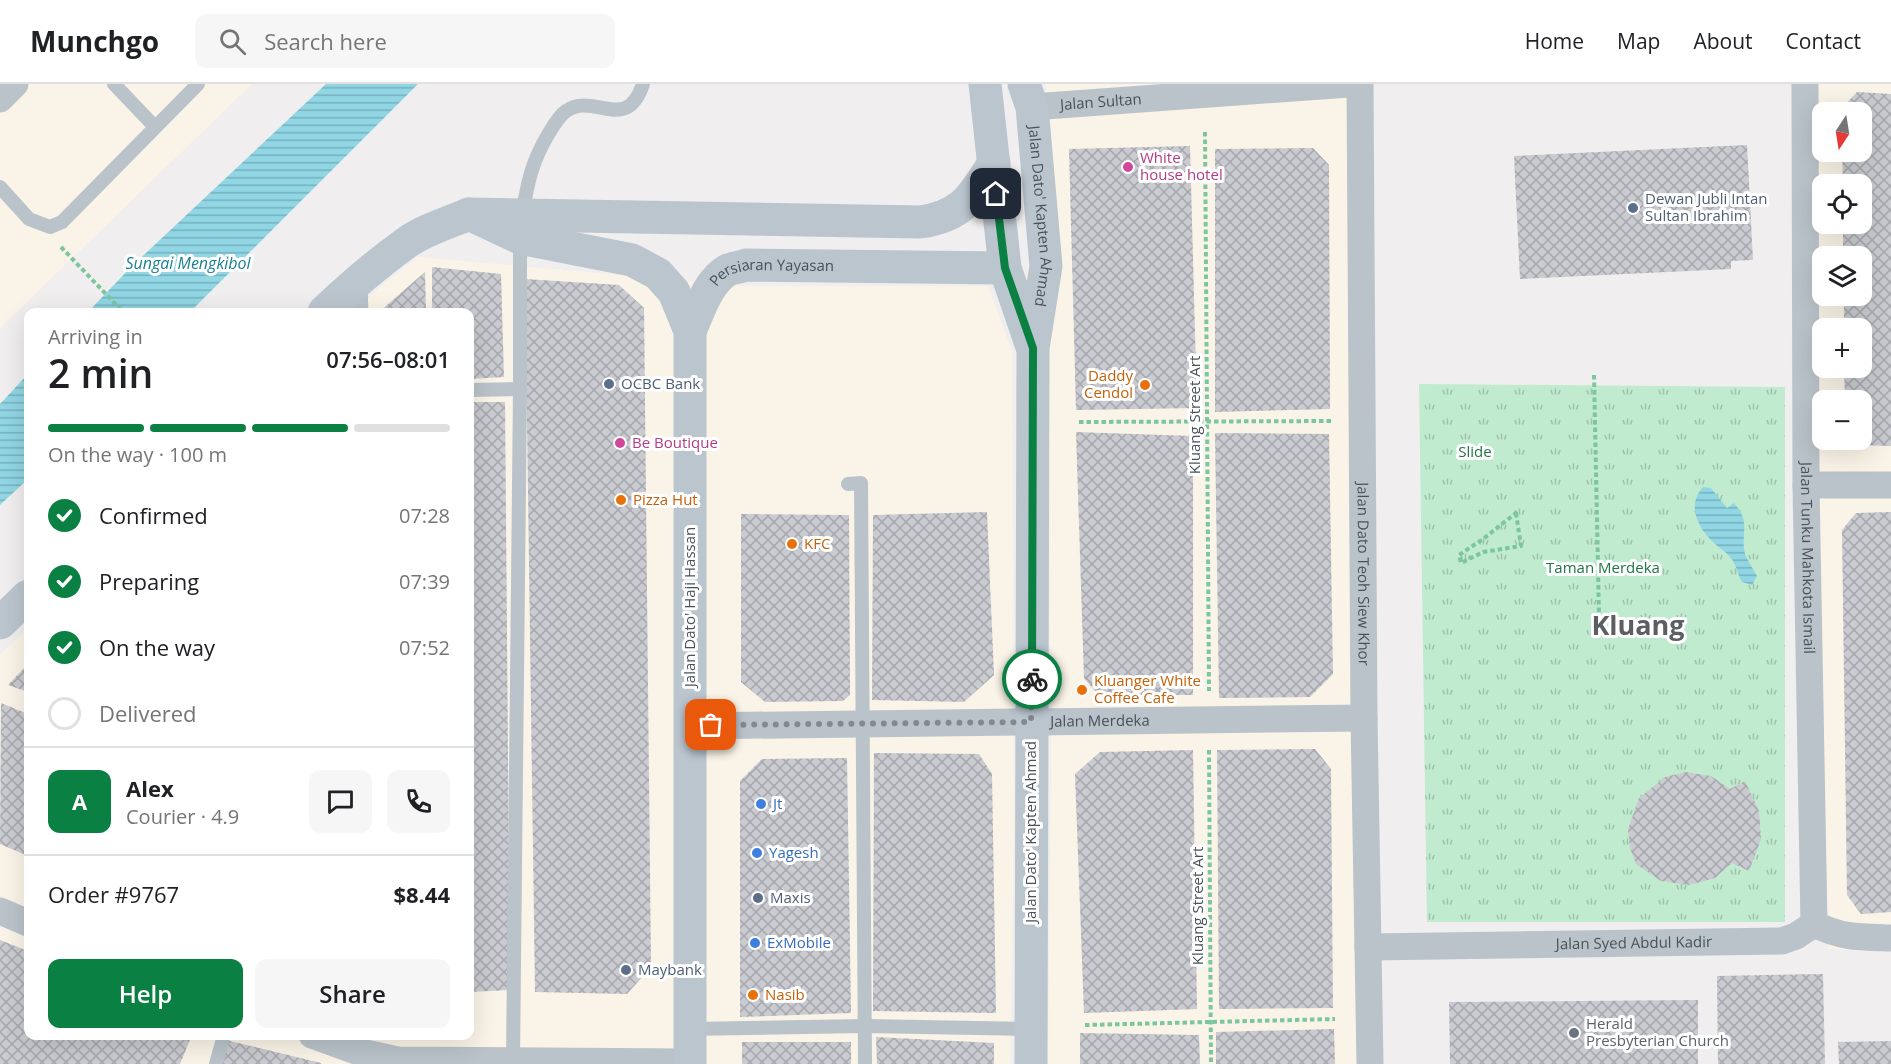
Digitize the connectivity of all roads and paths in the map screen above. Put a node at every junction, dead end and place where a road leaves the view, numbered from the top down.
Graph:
1 (15, 84) edge
2 (114, 84) edge
3 (198, 84) edge
4 (643, 84) edge
5 (985, 84) edge
6 (1349, 84) edge
7 (1360, 84) edge
8 (1805, 84) edge
9 (1028, 95) edge
10 (0, 99) edge
11 (155, 127) junction
12 (1205, 132) dead end
13 (994, 163) junction
14 (0, 187) edge
15 (521, 226) junction
16 (54, 239) dead end
17 (1005, 268) junction
18 (354, 299) edge
19 (119, 308) edge
20 (333, 308) edge
21 (690, 331) junction
22 (1033, 348) junction
23 (1594, 375) dead end
24 (520, 389) junction
25 (474, 390) edge
26 (1207, 421) junction
27 (1333, 421) dead end
28 (1079, 422) dead end
29 (848, 484) dead end
30 (1891, 484) edge
31 (1806, 485) junction
32 (1461, 563) joint
33 (24, 600) edge
34 (1599, 616) dead end
35 (0, 623) edge
36 (1209, 698) dead end
37 (1364, 718) junction
38 (1031, 722) junction
39 (861, 724) junction
40 (690, 726) junction
41 (1209, 749) dead end
42 (0, 911) edge
43 (24, 921) edge
44 (1814, 924) junction
45 (1891, 938) edge
46 (1368, 948) junction
47 (1335, 1019) dead end
48 (1211, 1022) junction
49 (1085, 1025) dead end
50 (865, 1026) junction
51 (689, 1029) junction
52 (1032, 1029) junction
53 (223, 1040) edge
54 (331, 1040) edge
55 (513, 1061) junction
56 (690, 1063) edge
57 (216, 1064) edge
58 (866, 1064) edge
59 (1031, 1064) edge
60 (1211, 1064) edge
61 (1370, 1064) edge

1 - 10 street
2 - 11 lane
3 - 11 lane
4 - 15 lane
5 - 13 street, Jalan Dato' Kapten Ahmad
6 - 9 street, Jalan Sultan
7 - 37 street, Jalan Dato Teoh Siew Khor
8 - 31 street, Jalan Tunku Mahkota Ismail
9 - 22 street, Jalan Dato' Kapten Ahmad
11 - 14 lane
12 - 26 path, Kluang Street Art
13 - 15 street
13 - 17 street, Jalan Dato' Kapten Ahmad
15 - 18 street
15 - 21 street
15 - 24 lane
16 - 19 path
17 - 21 street, Persiaran Yayasan
17 - 22 street, Jalan Dato' Kapten Ahmad
18 - 20 street
21 - 40 street, Jalan Dato' Haji Hassan
22 - 38 street, Jalan Dato' Kapten Ahmad
23 - 34 path
24 - 25 lane
24 - 55 lane
26 - 27 path
26 - 28 path
26 - 36 path, Kluang Street Art
29 - 39 lane
30 - 31 street
31 - 44 street, Jalan Tunku Mahkota Ismail
32 - 32 path
33 - 35 street
37 - 38 street, Jalan Merdeka
37 - 46 street, Jalan Dato Teoh Siew Khor
38 - 39 street, Jalan Merdeka
38 - 52 street, Jalan Dato' Kapten Ahmad
39 - 40 street, Jalan Merdeka
39 - 50 lane
40 - 51 street, Jalan Dato' Haji Hassan
41 - 48 path, Kluang Street Art
42 - 43 street
44 - 45 street
44 - 46 street, Jalan Syed Abdul Kadir
46 - 61 street, Jalan Dato Teoh Siew Khor
47 - 48 path
48 - 49 path
48 - 60 path, Kluang Street Art
50 - 51 lane
50 - 52 lane
50 - 58 lane
51 - 56 street, Jalan Dato' Haji Hassan
52 - 59 street, Jalan Dato' Kapten Ahmad
53 - 57 lane
54 - 55 street
55 - 56 street

